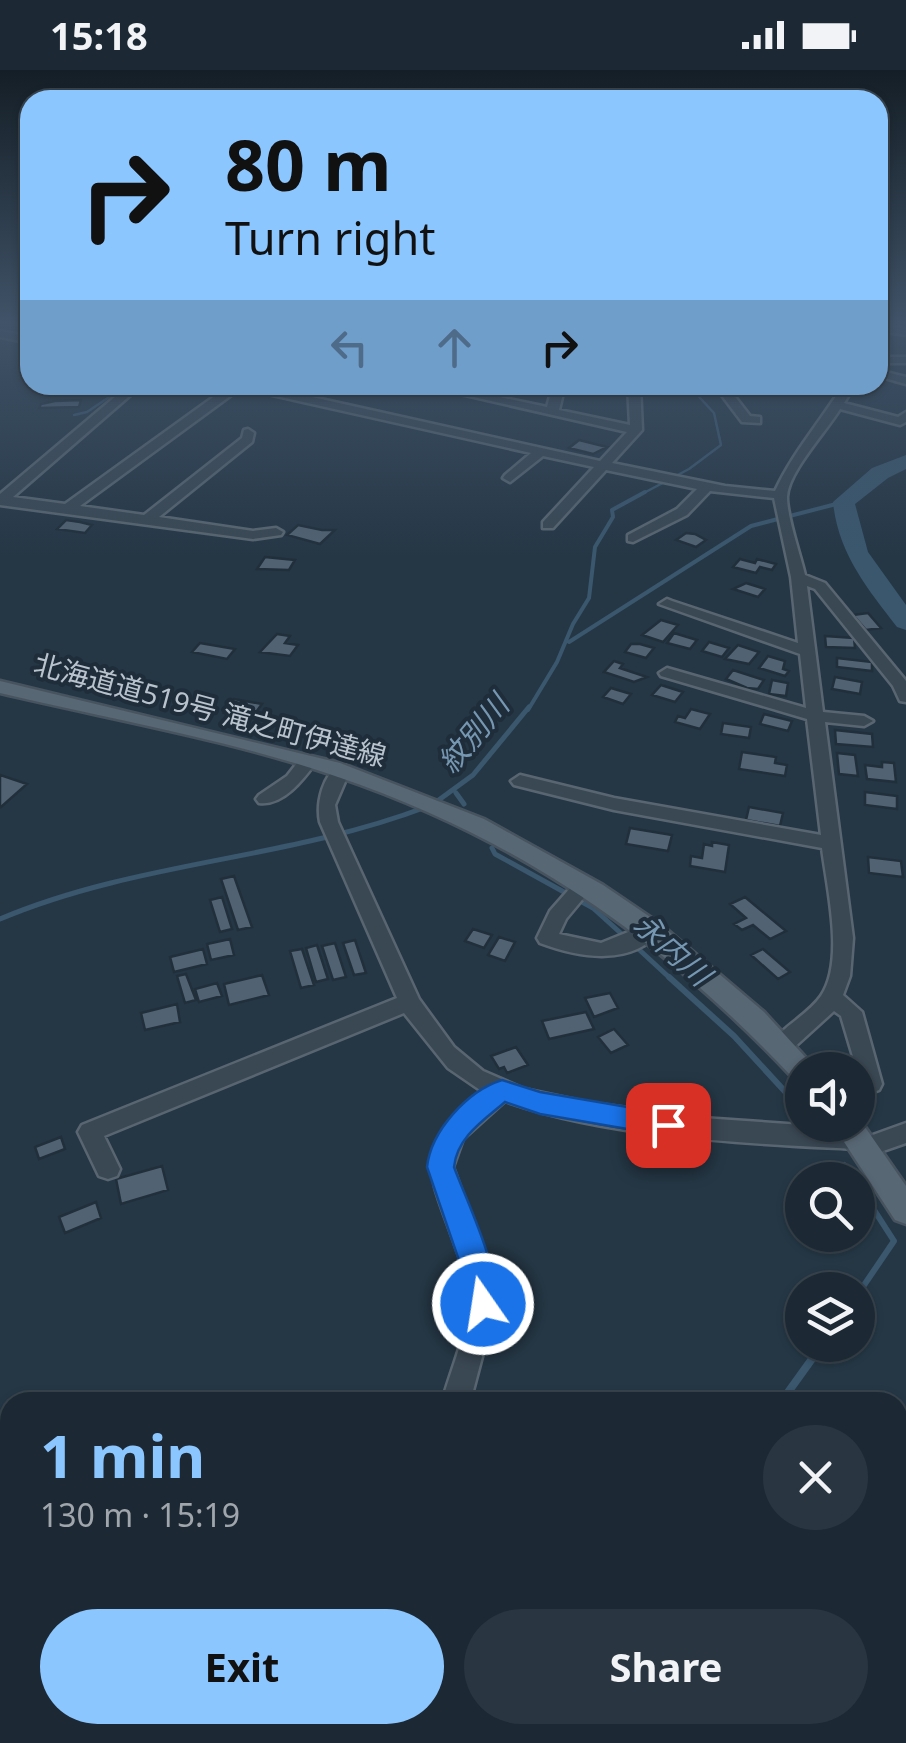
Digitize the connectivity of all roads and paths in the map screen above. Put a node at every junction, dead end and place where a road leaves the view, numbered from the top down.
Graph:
1 (117, 401) edge
2 (218, 401) edge
3 (312, 401) edge
4 (515, 401) edge
5 (555, 401) edge
6 (635, 401) edge
7 (732, 401) edge
8 (840, 401) edge
9 (837, 406) junction
10 (552, 413) junction
11 (906, 416) edge
12 (756, 420) dead end
13 (636, 430) junction
14 (248, 433) dead end
15 (540, 452) junction
16 (605, 466) junction
17 (510, 478) dead end
18 (706, 487) junction
19 (1, 500) edge
20 (781, 500) junction
21 (70, 507) junction
22 (148, 519) junction
23 (548, 525) dead end
24 (276, 532) dead end
25 (633, 538) dead end
26 (798, 577) junction
27 (667, 604) dead end
28 (805, 651) junction
29 (666, 673) dead end
30 (0, 687) edge
31 (906, 698) edge
32 (814, 716) junction
33 (864, 720) dead end
34 (307, 762) junction
35 (342, 770) junction
36 (520, 781) dead end
37 (265, 799) dead end
38 (830, 843) junction
39 (586, 884) junction
40 (653, 929) junction
41 (832, 998) junction
42 (409, 1002) junction
43 (781, 1046) junction
44 (786, 1052) edge
45 (863, 1052) edge
46 (502, 1090) junction
47 (785, 1132) edge
48 (906, 1133) edge
49 (875, 1136) edge
50 (861, 1142) edge
51 (108, 1169) dead end
52 (906, 1211) edge
53 (459, 1392) edge

1 - 19 street
2 - 21 street
3 - 15 street
4 - 10 street
5 - 10 street
6 - 13 street
7 - 12 street
8 - 9 street
9 - 11 street
9 - 20 street
10 - 13 street
13 - 16 street
14 - 22 street
15 - 16 street
15 - 17 street
16 - 18 street
16 - 23 street
18 - 20 street
18 - 25 street
19 - 21 street
20 - 26 street
21 - 22 street
22 - 24 street
26 - 28 street
26 - 31 street
27 - 28 street
28 - 32 street
29 - 32 street
30 - 34 main road, 北海道道519号 滝之町伊達線
32 - 33 street
32 - 38 street
34 - 35 main road, 北海道道519号 滝之町伊達線
34 - 37 street
35 - 39 main road, 北海道道519号 滝之町伊達線
35 - 42 street
36 - 38 street
38 - 41 street
39 - 40 main road, 北海道道519号 滝之町伊達線
39 - 40 street
40 - 43 main road, 北海道道519号 滝之町伊達線
41 - 43 street
41 - 45 street
42 - 46 street
42 - 51 street
43 - 44 main road, 北海道道519号 滝之町伊達線
46 - 47 street
46 - 53 street
48 - 49 street
50 - 52 main road

